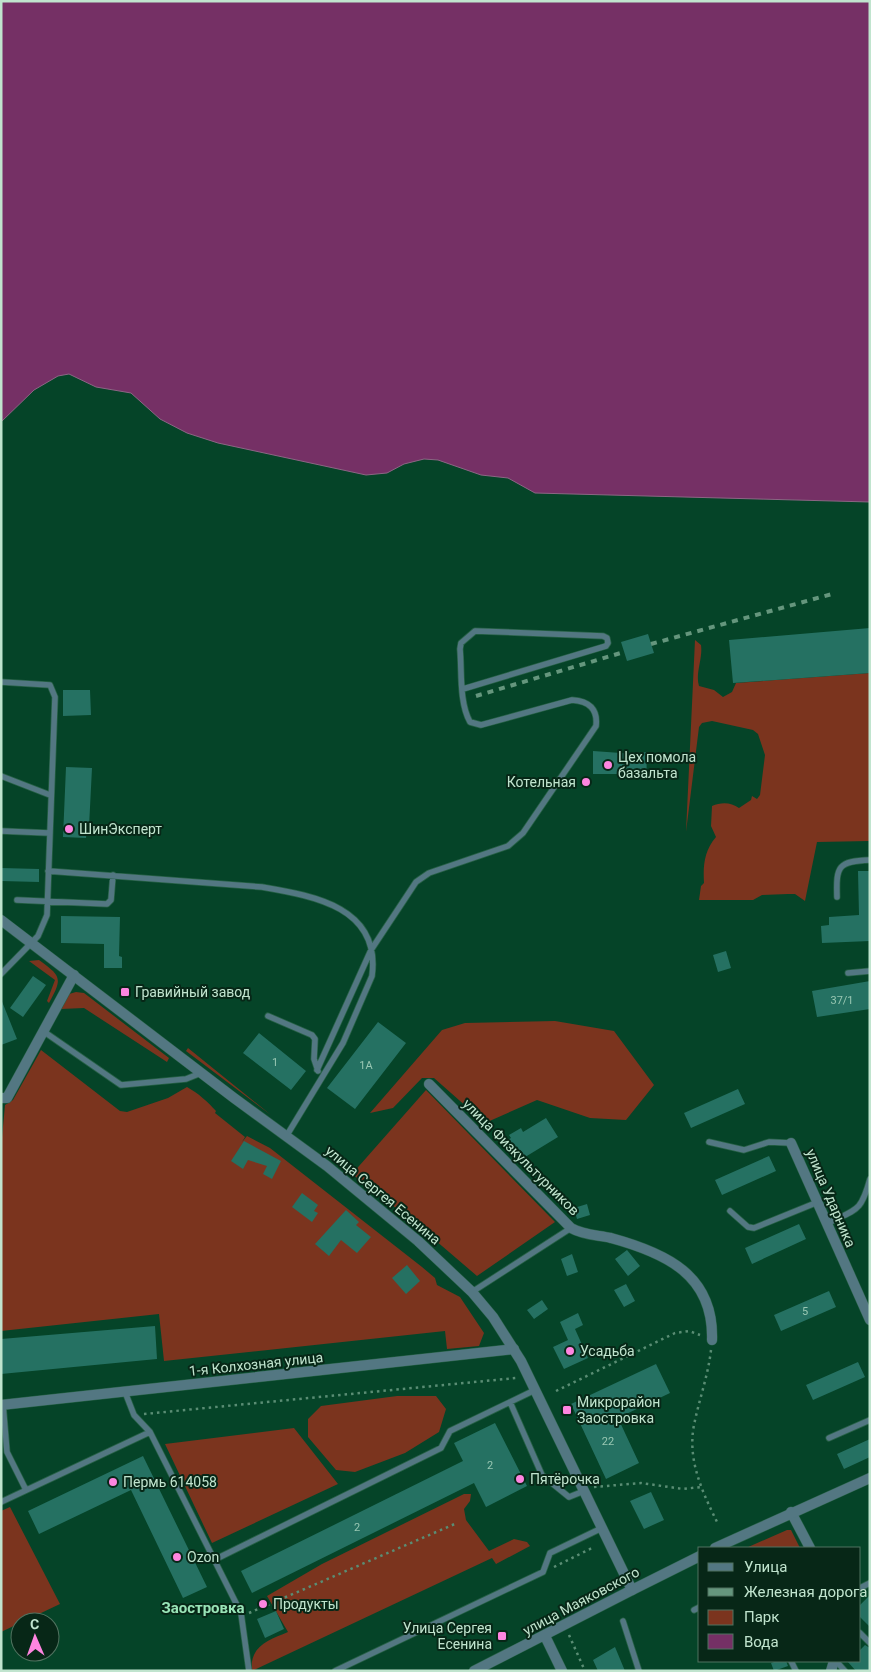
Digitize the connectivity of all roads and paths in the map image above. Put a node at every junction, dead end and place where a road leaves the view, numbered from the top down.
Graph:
1 (1, 682) edge
2 (463, 689) junction
3 (1, 776) edge
4 (50, 795) junction
5 (1, 831) edge
6 (49, 833) junction
7 (870, 860) edge
8 (48, 871) junction
9 (113, 875) junction
10 (837, 897) dead end
11 (17, 900) dead end
12 (47, 902) junction
13 (1, 920) edge
14 (32, 943) junction
15 (371, 950) junction
16 (870, 971) edge
17 (848, 973) dead end
18 (2, 975) edge
19 (74, 975) junction
20 (268, 1016) dead end
21 (43, 1031) junction
22 (317, 1070) junction
23 (201, 1073) junction
24 (322, 1077) junction
25 (430, 1084) dead end
26 (1, 1098) edge
27 (287, 1135) junction
28 (709, 1142) dead end
29 (791, 1143) joint
30 (870, 1179) edge
31 (818, 1202) junction
32 (730, 1211) dead end
33 (828, 1224) junction
34 (571, 1228) junction
35 (472, 1292) junction
36 (870, 1320) edge
37 (712, 1340) junction
38 (514, 1349) junction
39 (516, 1378) dead end
40 (535, 1390) junction
41 (556, 1390) dead end
42 (125, 1392) junction
43 (510, 1402) junction
44 (2, 1405) edge
45 (134, 1415) junction
46 (870, 1420) edge
47 (150, 1432) junction
48 (829, 1438) dead end
49 (4, 1453) edge
50 (870, 1478) edge
51 (701, 1487) junction
52 (589, 1489) junction
53 (26, 1490) junction
54 (1, 1502) edge
55 (791, 1512) junction
56 (457, 1523) dead end
57 (718, 1524) dead end
58 (602, 1528) junction
59 (717, 1547) edge
60 (809, 1547) edge
61 (592, 1548) dead end
62 (698, 1557) edge
63 (214, 1560) junction
64 (543, 1572) junction
65 (632, 1590) junction
66 (241, 1617) junction
67 (623, 1621) dead end
68 (861, 1634) edge
69 (569, 1635) dead end
70 (545, 1636) junction
71 (870, 1643) edge
72 (836, 1662) edge
73 (248, 1671) edge
74 (335, 1671) edge
75 (474, 1671) edge
76 (562, 1671) edge
77 (585, 1671) edge
78 (639, 1671) edge
79 (846, 1671) edge

1 - 4 lane
2 - 2 lane
2 - 15 lane
3 - 4 lane
4 - 6 lane
5 - 6 lane
6 - 8 lane
7 - 10 lane
8 - 9 lane
8 - 12 lane
9 - 12 lane
9 - 15 lane
11 - 12 lane
12 - 14 lane
13 - 14 street, улица Сергея Есенина
14 - 18 lane
14 - 19 street, улица Сергея Есенина
15 - 22 lane
15 - 24 lane
16 - 17 lane
19 - 21 street
19 - 23 street, улица Сергея Есенина
20 - 22 lane
21 - 23 lane
21 - 26 street
22 - 24 lane
23 - 27 street, улица Сергея Есенина
24 - 27 lane
25 - 34 street, улица Физкультурников
27 - 35 street, улица Сергея Есенина
28 - 29 lane
29 - 31 street, улица Ударника
30 - 33 lane
31 - 32 lane
31 - 33 street, улица Ударника
33 - 36 street, улица Ударника
34 - 35 lane
34 - 37 street, улица Физкультурников
35 - 38 street, улица Сергея Есенина
37 - 41 path
37 - 51 path
38 - 40 street, улица Сергея Есенина
38 - 42 street, 1-я Колхозная улица
39 - 45 path
40 - 43 lane
40 - 52 street, улица Сергея Есенина
42 - 44 street, 1-я Колхозная улица
42 - 45 lane
43 - 52 lane
43 - 63 lane
44 - 49 lane
45 - 47 lane
46 - 48 lane
47 - 53 lane
47 - 63 lane
49 - 53 lane
50 - 55 street
51 - 52 path
51 - 57 path
52 - 58 street, улица Сергея Есенина
53 - 54 lane
55 - 59 street
55 - 60 street
56 - 66 path
58 - 64 lane
58 - 65 street, улица Сергея Есенина
61 - 64 path
62 - 65 street, улица Маяковского
63 - 66 lane
64 - 74 lane
65 - 70 street, улица Маяковского
66 - 73 lane
67 - 78 lane
68 - 71 lane
69 - 77 path
70 - 75 street, улица Маяковского
70 - 76 street
72 - 79 lane

